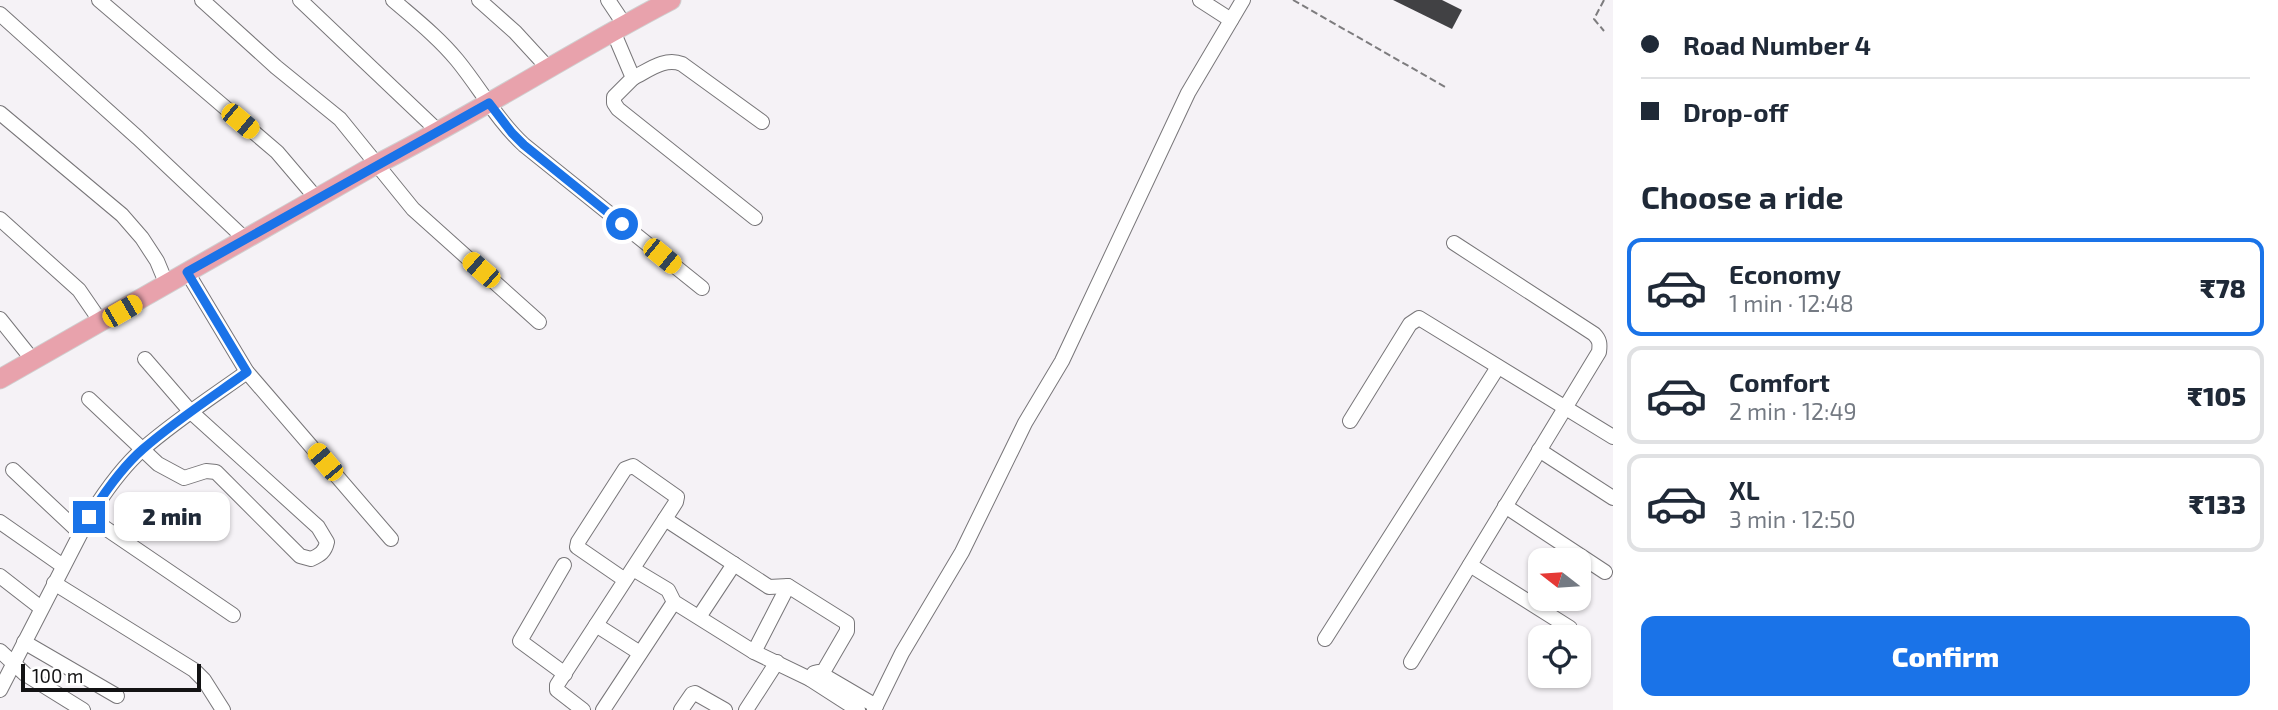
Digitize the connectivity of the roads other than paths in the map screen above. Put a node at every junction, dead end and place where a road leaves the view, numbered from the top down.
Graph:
1 (99, 0) edge
2 (202, 0) edge
3 (300, 0) edge
4 (393, 0) edge
5 (479, 0) edge
6 (608, 0) edge
7 (671, 0) edge
8 (1200, 0) edge
9 (1242, 0) edge
10 (0, 15) edge
11 (1231, 20) junction
12 (619, 28) junction
13 (550, 69) junction
14 (633, 78) junction
15 (489, 103) junction
16 (0, 113) edge
17 (762, 122) dead end
18 (439, 132) junction
19 (375, 165) junction
20 (317, 199) junction
21 (755, 218) dead end
22 (0, 219) edge
23 (245, 239) junction
24 (1454, 243) dead end
25 (187, 272) junction
26 (167, 285) junction
27 (702, 288) dead end
28 (0, 318) edge
29 (101, 322) junction
30 (539, 322) dead end
31 (32, 359) junction
32 (145, 359) dead end
33 (1497, 367) junction
34 (247, 372) junction
35 (0, 379) edge
36 (89, 399) dead end
37 (1565, 408) junction
38 (190, 411) junction
39 (1350, 421) dead end
40 (1613, 437) edge
41 (142, 450) junction
42 (1539, 450) junction
43 (13, 470) dead end
44 (1613, 498) edge
45 (1505, 506) junction
46 (89, 517) junction
47 (665, 519) junction
48 (0, 522) edge
49 (80, 533) junction
50 (391, 539) dead end
51 (734, 564) junction
52 (564, 565) dead end
53 (1470, 565) junction
54 (63, 566) junction
55 (1605, 572) dead end
56 (629, 574) junction
57 (0, 576) edge
58 (54, 583) junction
59 (788, 586) junction
60 (674, 602) junction
61 (41, 608) junction
62 (233, 615) dead end
63 (699, 617) junction
64 (596, 625) junction
65 (1565, 625) edge
66 (1325, 639) dead end
67 (24, 642) junction
68 (0, 651) edge
69 (754, 652) junction
70 (640, 653) junction
71 (777, 662) junction
72 (1411, 662) dead end
73 (13, 665) junction
74 (565, 674) junction
75 (816, 677) junction
76 (0, 690) edge
77 (117, 696) dead end
78 (875, 708) edge
79 (83, 710) edge
80 (223, 710) edge
81 (583, 710) edge
82 (603, 710) edge
83 (681, 710) edge
84 (724, 710) edge
85 (746, 710) edge
86 (858, 710) edge

1 - 20 street
2 - 19 street
3 - 18 street
4 - 15 street
5 - 13 street
6 - 12 street
7 - 12 main road
8 - 11 street
9 - 11 street
10 - 23 street
11 - 78 street
12 - 13 main road
12 - 14 street
13 - 15 main road
14 - 17 street
14 - 21 street
15 - 18 main road
15 - 27 street
16 - 26 street
18 - 19 main road
19 - 20 main road
19 - 30 street
20 - 23 main road
22 - 29 street
23 - 25 main road
24 - 37 street
25 - 26 main road
25 - 34 street
26 - 29 main road
28 - 31 street
29 - 31 main road
31 - 35 main road
32 - 38 street
33 - 37 street
33 - 39 street
33 - 66 street
34 - 38 street
34 - 50 street
36 - 41 street
37 - 40 street
37 - 42 street
38 - 41 street
38 - 41 street
41 - 46 street
42 - 44 street
42 - 45 street
43 - 49 street
45 - 53 street
45 - 55 street
46 - 49 street
46 - 62 street
47 - 51 street
47 - 56 street
47 - 56 street
48 - 54 street
49 - 54 street
51 - 59 street
51 - 63 street
52 - 74 street
53 - 65 street
53 - 72 street
54 - 58 street
56 - 60 street
56 - 64 street
57 - 61 street
58 - 61 street
58 - 80 street
59 - 69 street
59 - 75 street
60 - 63 street
60 - 70 street
61 - 67 street
63 - 69 street
64 - 70 street
64 - 74 street
67 - 73 street
67 - 77 street
68 - 73 street
69 - 71 street
70 - 82 street
71 - 75 street
71 - 85 street
73 - 76 street
73 - 79 street
74 - 81 street
75 - 78 street
75 - 86 street
83 - 84 street

